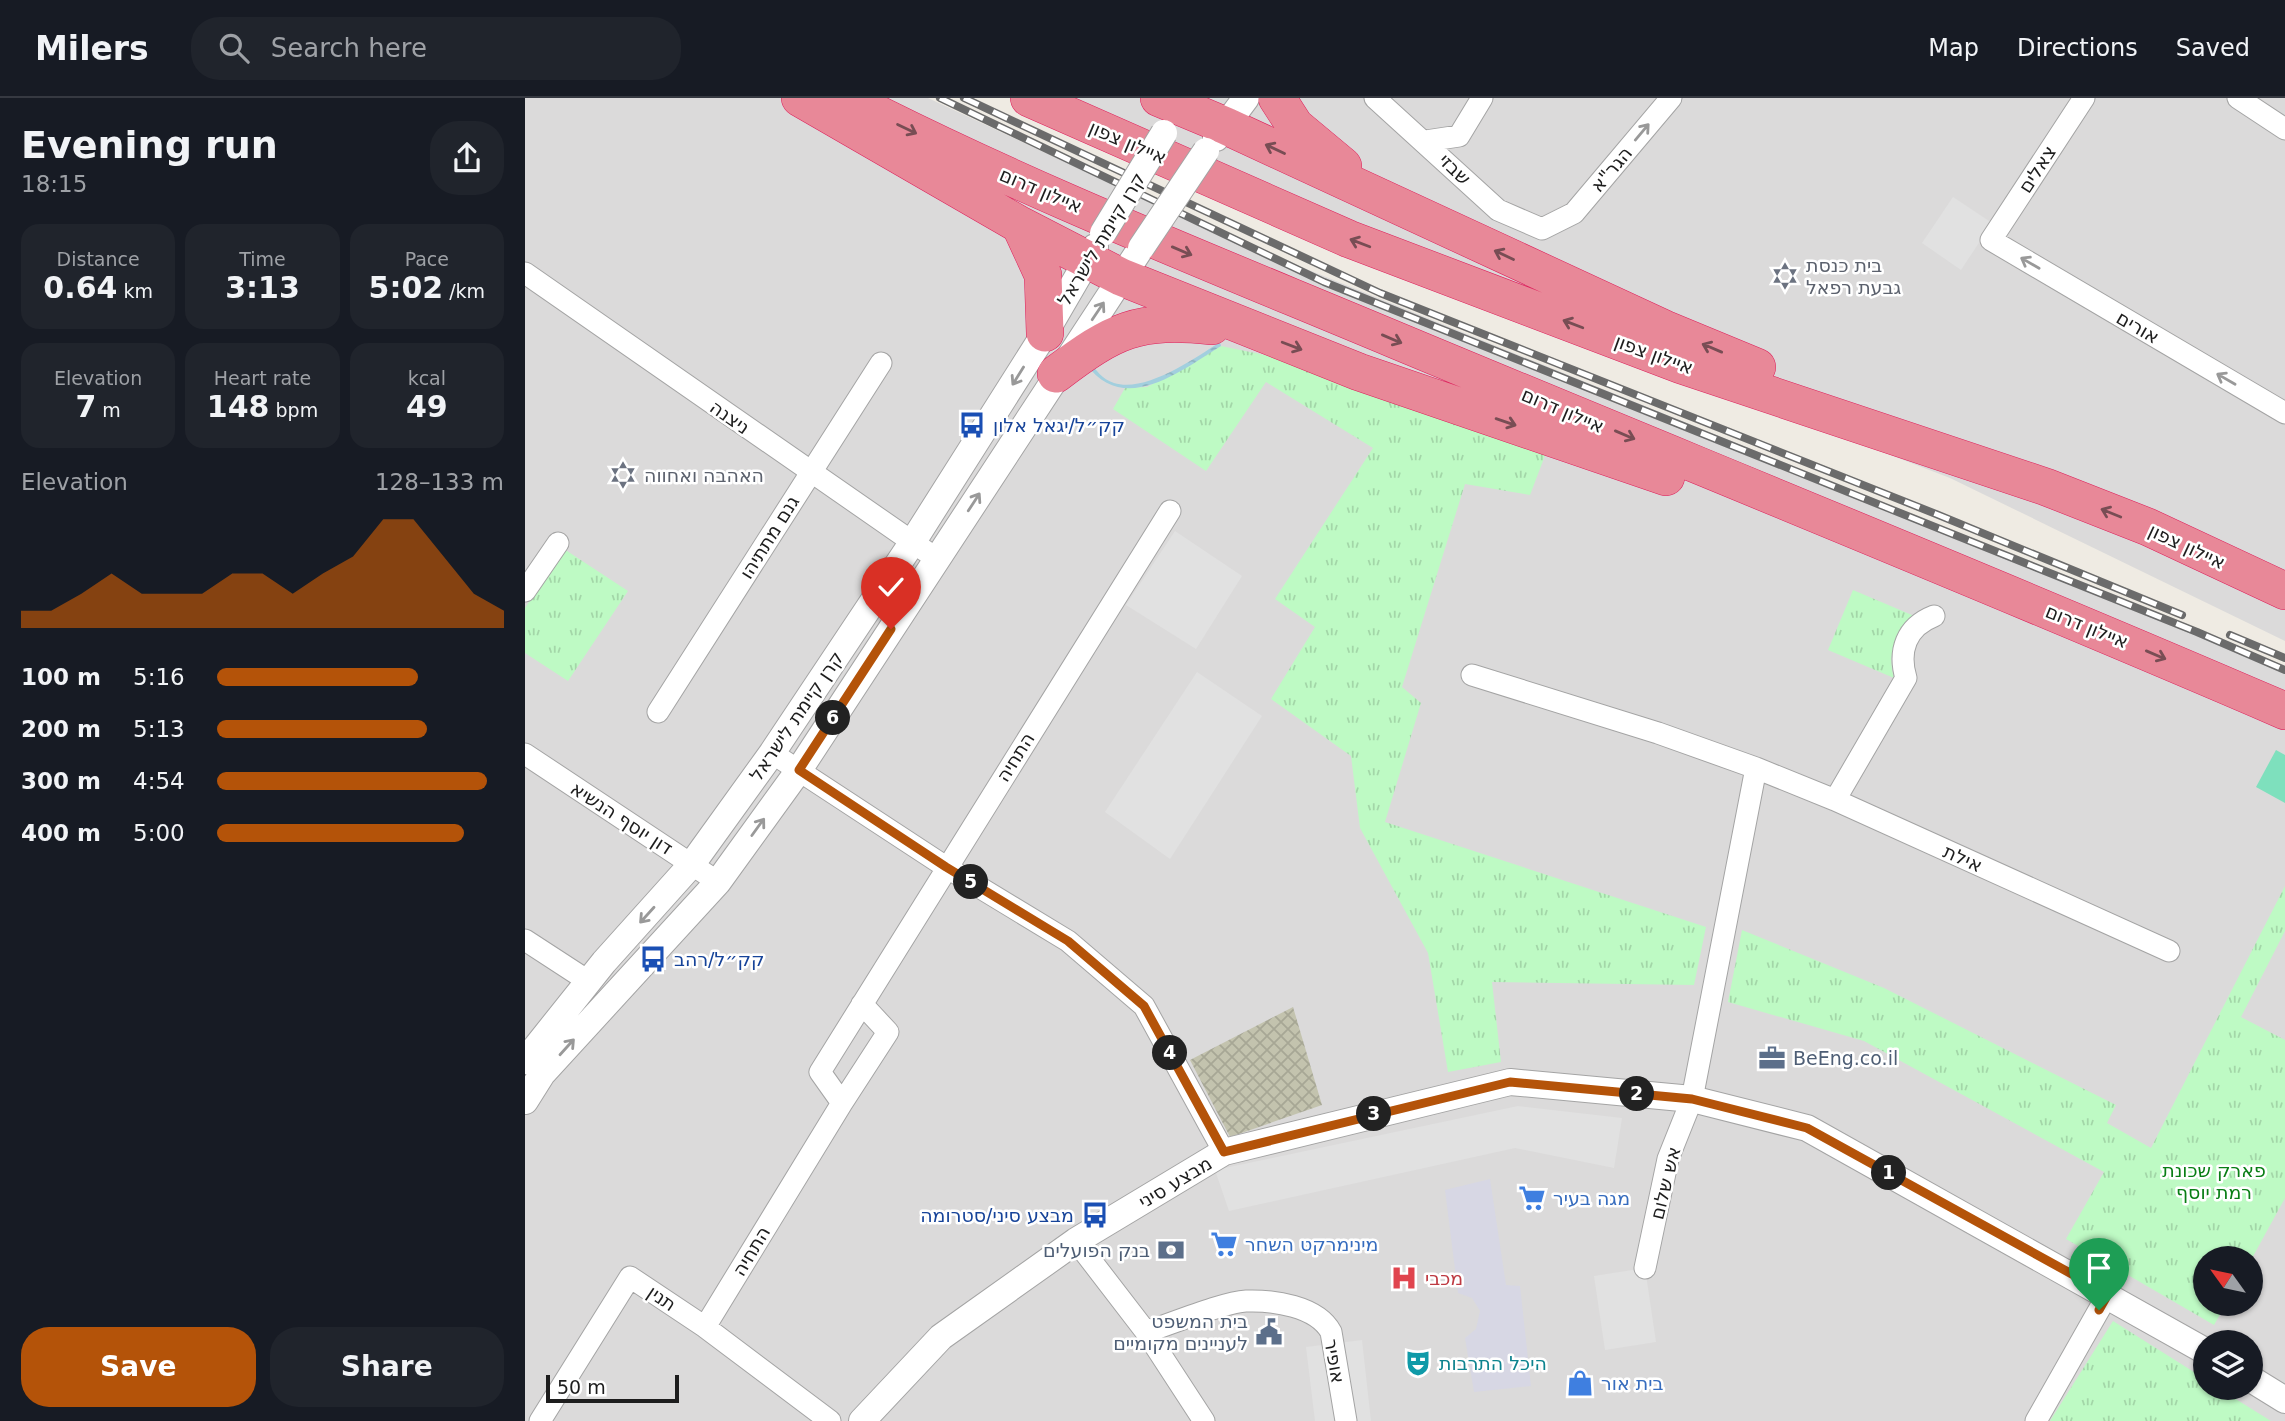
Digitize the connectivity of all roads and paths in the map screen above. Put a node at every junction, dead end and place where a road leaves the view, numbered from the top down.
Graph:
1 (800, 98) edge
2 (846, 98) edge
3 (1029, 98) edge
4 (1277, 98) edge
5 (1375, 98) edge
6 (1482, 98) edge
7 (1671, 98) edge
8 (2084, 98) edge
9 (2238, 98) edge
10 (1174, 109) edge
11 (1226, 125) edge
12 (2285, 129) edge
13 (1459, 136) junction
14 (1426, 141) junction
15 (1453, 168) junction
16 (1384, 200) junction
17 (1020, 225) junction
18 (1542, 229) joint
19 (1991, 240) joint
20 (1095, 246) junction
21 (1131, 262) junction
22 (525, 273) edge
23 (1251, 330) junction
24 (1045, 333) junction
25 (881, 363) dead end
26 (1056, 374) junction
27 (2285, 413) edge
28 (810, 472) junction
29 (2046, 487) junction
30 (1170, 511) dead end
31 (558, 543) dead end
32 (912, 543) junction
33 (937, 559) junction
34 (525, 591) edge
35 (2285, 591) edge
36 (2001, 592) junction
37 (1934, 616) dead end
38 (1472, 675) dead end
39 (2285, 711) edge
40 (658, 712) dead end
41 (772, 753) junction
42 (525, 754) edge
43 (1756, 768) junction
44 (799, 770) junction
45 (1835, 800) junction
46 (692, 864) junction
47 (946, 867) junction
48 (718, 882) junction
49 (525, 940) edge
50 (2169, 951) dead end
51 (588, 981) junction
52 (862, 1004) junction
53 (525, 1060) edge
54 (1692, 1099) junction
55 (525, 1101) edge
56 (842, 1103) junction
57 (1224, 1152) junction
58 (1076, 1241) junction
59 (1645, 1268) dead end
60 (2108, 1294) junction
61 (705, 1327) junction
62 (1146, 1332) junction
63 (2193, 1344) edge
64 (2263, 1386) edge
65 (2285, 1400) edge
66 (540, 1421) edge
67 (830, 1421) edge
68 (862, 1421) edge
69 (1204, 1421) edge
70 (1346, 1421) edge
71 (2036, 1421) edge

1 - 17 highway
2 -> 36 highway, איילון דרום
29 -> 3 highway, איילון צפון
4 - 16 highway
5 - 14 street, שבזי
6 - 13 street
18 -> 7 street, הגר"א
8 - 19 street, צאלים
9 - 12 street
10 - 11 highway
10 - 20 street, קרן קיימת לישראל, bridge
16 -> 11 highway
11 - 21 street, קרן קיימת לישראל, bridge
13 - 14 street
13 - 15 street
14 - 15 street, שבזי
15 - 18 street, שבזי
29 -> 16 highway
17 - 20 highway
17 - 24 highway
27 -> 19 street, אורים
20 - 21 highway
20 - 24 street, קרן קיימת לישראל
21 - 23 highway
26 -> 21 street, קרן קיימת לישראל
22 - 28 street, ניצנה
23 - 26 highway
23 -> 36 highway
24 -> 32 street, קרן קיימת לישראל
25 - 28 street, גנם מתתיהו
33 -> 26 street, קרן קיימת לישראל
28 - 32 street, ניצנה
28 - 40 street, גנם מתתיהו
35 -> 29 highway, איילון צפון
30 - 47 street, התחיה
31 - 34 street
32 - 33 street, ניצנה
32 - 41 street, קרן קיימת לישראל
33 - 44 street, קרן קיימת לישראל
36 -> 39 highway, איילון דרום
37 - 45 street
38 - 43 street, אילת
41 - 44 street
41 - 46 street, קרן קיימת לישראל
42 - 46 street, דון יוסף הנשיא
43 - 45 street, אילת
43 - 54 street
44 - 47 street
48 -> 44 street, קרן קיימת לישראל
45 - 50 street, אילת
46 - 48 street, דון יוסף הנשיא
46 -> 51 street, קרן קיימת לישראל
47 - 52 street, התחיה
47 - 57 street
55 -> 48 street, קרן קיימת לישראל
49 - 51 street
51 - 53 street, קרן קיימת לישראל
52 - 56 street, התחיה
52 - 56 street, התחיה
54 - 57 street, מבצע סיני
54 - 59 street, אש שלום
54 - 60 street, מבצע סיני
56 - 61 street, התחיה
57 - 58 street, מבצע סיני
58 - 62 street
58 - 68 street, מבצע סיני
60 - 63 street, מבצע סיני
60 - 71 street
61 - 66 street, תנין
61 - 67 street, תנין
62 - 69 street
62 - 70 street, אופיר
64 - 65 street

